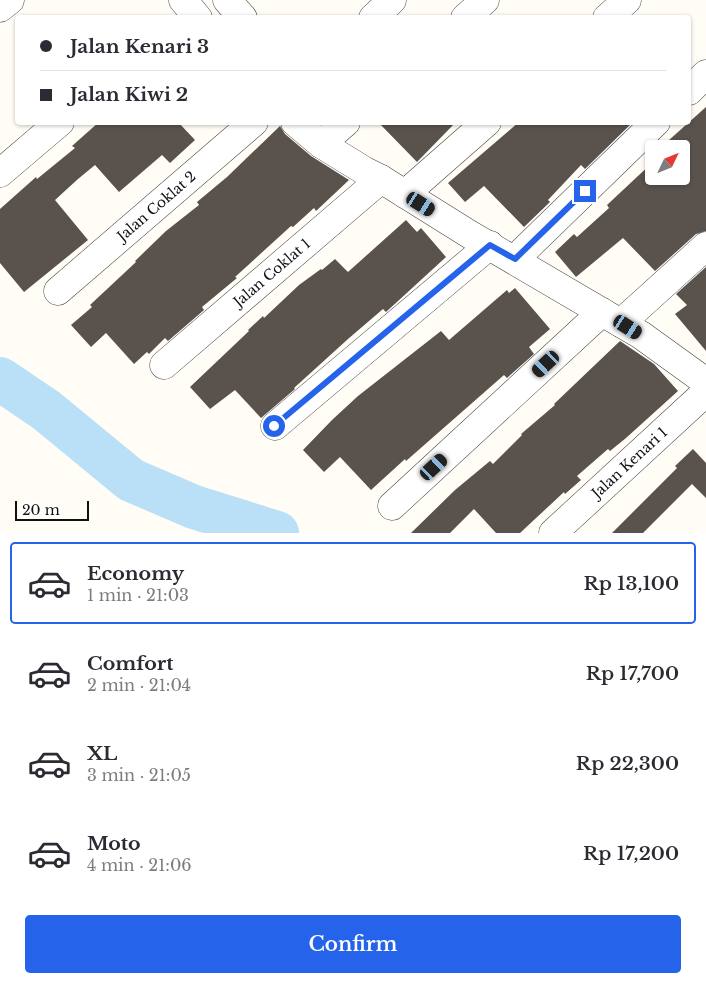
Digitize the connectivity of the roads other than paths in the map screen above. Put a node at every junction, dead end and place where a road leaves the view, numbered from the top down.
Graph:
1 (10, 0) edge
2 (227, 0) edge
3 (392, 0) edge
4 (485, 0) edge
5 (626, 0) edge
6 (0, 8) edge
7 (240, 15) edge
8 (376, 15) edge
9 (468, 15) edge
10 (609, 15) edge
11 (706, 74) edge
12 (691, 89) edge
13 (56, 125) edge
14 (251, 125) edge
15 (299, 125) edge
16 (343, 125) edge
17 (484, 125) edge
18 (653, 125) edge
19 (322, 144) junction
20 (0, 173) edge
21 (381, 178) junction
22 (405, 194) junction
23 (490, 245) junction
24 (706, 246) edge
25 (515, 259) junction
26 (58, 291) dead end
27 (611, 317) junction
28 (164, 365) dead end
29 (706, 382) edge
30 (706, 392) edge
31 (274, 426) dead end
32 (392, 506) dead end
33 (553, 533) edge

1 - 6 street
2 - 7 street
3 - 8 street
4 - 9 street
5 - 10 street
11 - 12 street
13 - 20 street
14 - 26 street, Jalan Coklat 2
15 - 19 street
16 - 19 street
17 - 22 street
18 - 25 street
19 - 21 street
21 - 22 street
21 - 28 street, Jalan Coklat 1
22 - 23 street
23 - 25 street
23 - 31 street
24 - 27 street
25 - 27 street
27 - 29 street
27 - 32 street
30 - 33 street, Jalan Kenari 1

